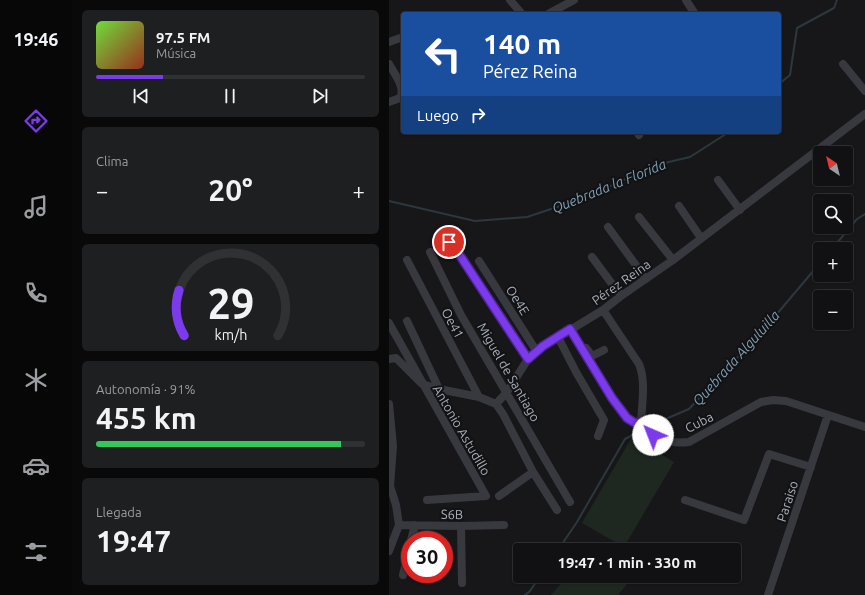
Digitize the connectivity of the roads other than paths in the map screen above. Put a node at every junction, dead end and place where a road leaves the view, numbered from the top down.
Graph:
1 (510, 0) edge
2 (554, 0) edge
3 (574, 0) edge
4 (686, 0) edge
5 (562, 6) junction
6 (520, 12) edge
7 (552, 12) edge
8 (566, 12) edge
9 (692, 12) edge
10 (401, 39) edge
11 (389, 42) edge
12 (389, 64) edge
13 (843, 64) dead end
14 (401, 86) edge
15 (865, 90) edge
16 (401, 95) edge
17 (389, 102) edge
18 (865, 114) edge
19 (718, 180) dead end
20 (679, 206) dead end
21 (740, 210) junction
22 (639, 217) dead end
23 (608, 227) dead end
24 (439, 233) dead end
25 (701, 238) junction
26 (430, 252) dead end
27 (591, 256) dead end
28 (407, 260) dead end
29 (673, 260) junction
30 (479, 261) dead end
31 (646, 279) junction
32 (621, 296) junction
33 (603, 310) junction
34 (407, 321) dead end
35 (389, 323) edge
36 (572, 328) junction
37 (558, 337) junction
38 (603, 350) dead end
39 (537, 352) junction
40 (389, 359) edge
41 (528, 359) junction
42 (422, 384) junction
43 (439, 389) junction
44 (507, 392) junction
45 (479, 397) junction
46 (389, 404) edge
47 (496, 404) junction
48 (828, 415) junction
49 (641, 422) junction
50 (865, 427) edge
51 (597, 436) dead end
52 (811, 467) junction
53 (533, 472) junction
54 (389, 486) edge
55 (499, 496) dead end
56 (427, 500) dead end
57 (685, 500) dead end
58 (570, 502) dead end
59 (557, 510) dead end
60 (399, 525) junction
61 (415, 525) junction
62 (504, 525) dead end
63 (461, 526) junction
64 (413, 531) edge
65 (389, 551) edge
66 (462, 583) dead end
67 (769, 595) edge

1 - 6 street
2 - 5 street
3 - 5 street
4 - 9 street
5 - 7 street
5 - 8 street
10 - 11 street
12 - 14 street
13 - 15 street
16 - 17 street
18 - 21 street, Pérez Reina
19 - 21 street
20 - 25 street
21 - 25 street, Pérez Reina
22 - 29 street
23 - 31 street
24 - 41 street
25 - 29 street, Pérez Reina
26 - 44 street, Miguel de Santiago
27 - 32 street
28 - 45 street, Oe41
29 - 31 street, Pérez Reina
30 - 39 street, Oe4E
31 - 32 street, Pérez Reina
32 - 33 street, Pérez Reina
33 - 36 street, Pérez Reina
33 - 49 street
34 - 43 street
35 - 42 street, Antonio Astudillo
36 - 37 street, Pérez Reina
36 - 38 street
36 - 49 street
37 - 39 street, Pérez Reina
37 - 51 street
39 - 41 street, Pérez Reina
40 - 42 street
41 - 44 street, Pérez Reina
42 - 43 street
42 - 56 street, Antonio Astudillo
43 - 45 street
44 - 47 street, Pérez Reina
44 - 58 street, Miguel de Santiago
45 - 47 street
46 - 54 street
47 - 53 street
48 - 49 street, Cuba
48 - 50 street, Cuba
48 - 52 street, Paraiso
52 - 57 street
52 - 67 street, Paraiso
53 - 55 street
53 - 59 street
54 - 60 street
60 - 61 street, S6B
60 - 65 street
61 - 63 street, S6B
61 - 64 street
62 - 63 street, S6B
63 - 66 street

